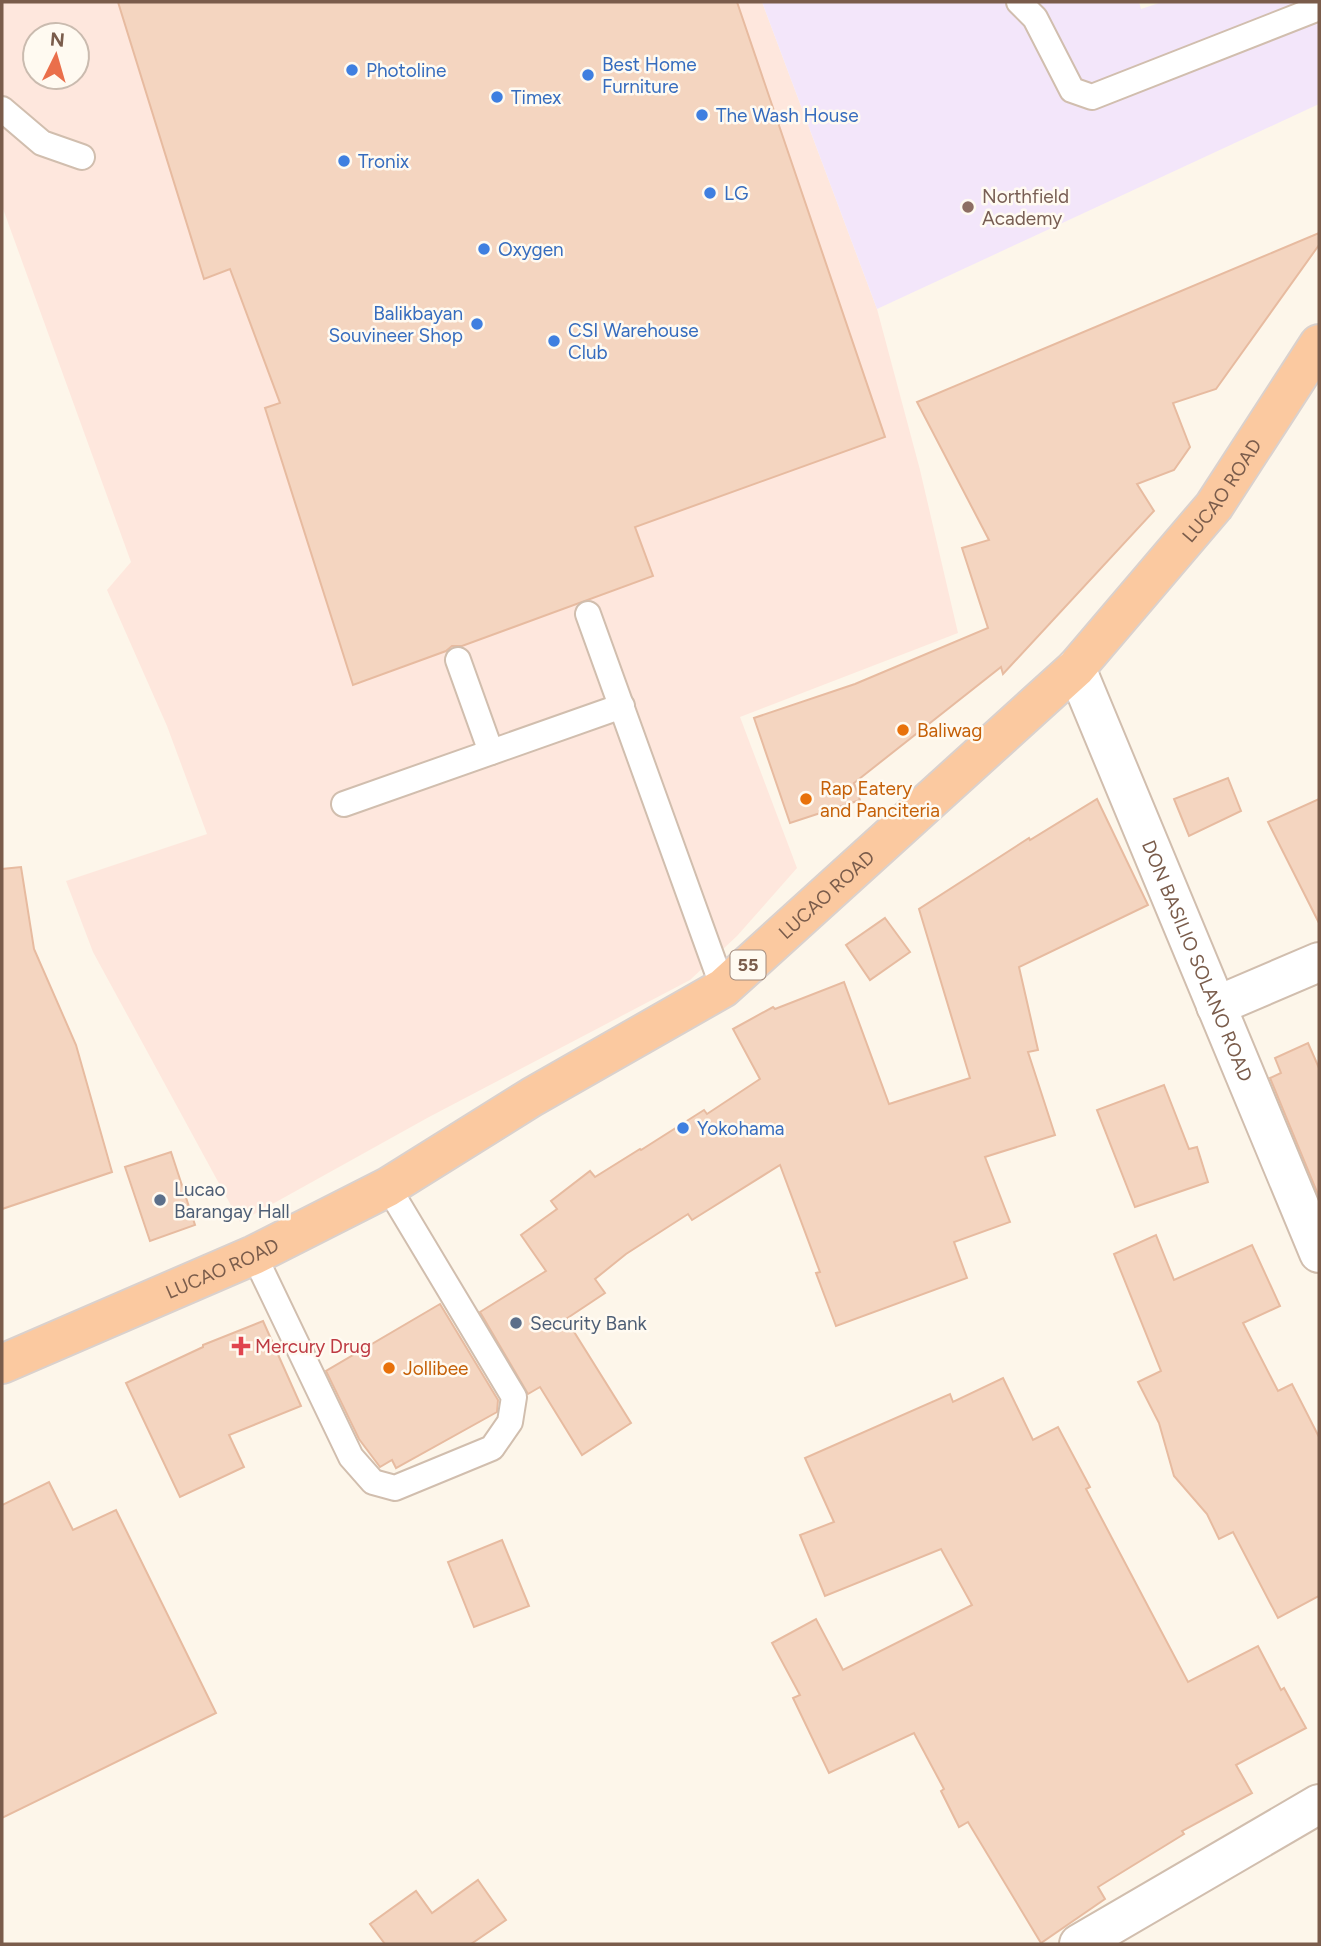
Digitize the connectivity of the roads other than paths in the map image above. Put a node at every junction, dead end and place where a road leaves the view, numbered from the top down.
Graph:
1 (1019, 2) edge
2 (1319, 8) edge
3 (2, 109) edge
4 (82, 157) dead end
5 (1319, 344) edge
6 (588, 614) dead end
7 (458, 660) dead end
8 (1076, 668) junction
9 (622, 706) junction
10 (491, 752) junction
11 (344, 804) dead end
12 (1319, 962) edge
13 (723, 988) junction
14 (1216, 1006) junction
15 (388, 1187) junction
16 (1319, 1253) edge
17 (254, 1255) junction
18 (2, 1364) edge
19 (1319, 1804) edge
20 (1079, 1944) edge

1 - 2 lane
3 - 4 lane
5 - 8 highway, LUCAO ROAD / 55
6 - 9 lane
7 - 10 lane
8 - 13 highway, LUCAO ROAD / 55
8 - 14 street, DON BASILIO SOLANO ROAD
9 - 10 lane
9 - 13 lane
10 - 11 lane
12 - 14 street
13 - 15 highway, LUCAO ROAD / 55
14 - 16 street, DON BASILIO SOLANO ROAD
15 - 17 highway, LUCAO ROAD / 55
15 - 17 lane
17 - 18 highway, LUCAO ROAD / 55
19 - 20 street

